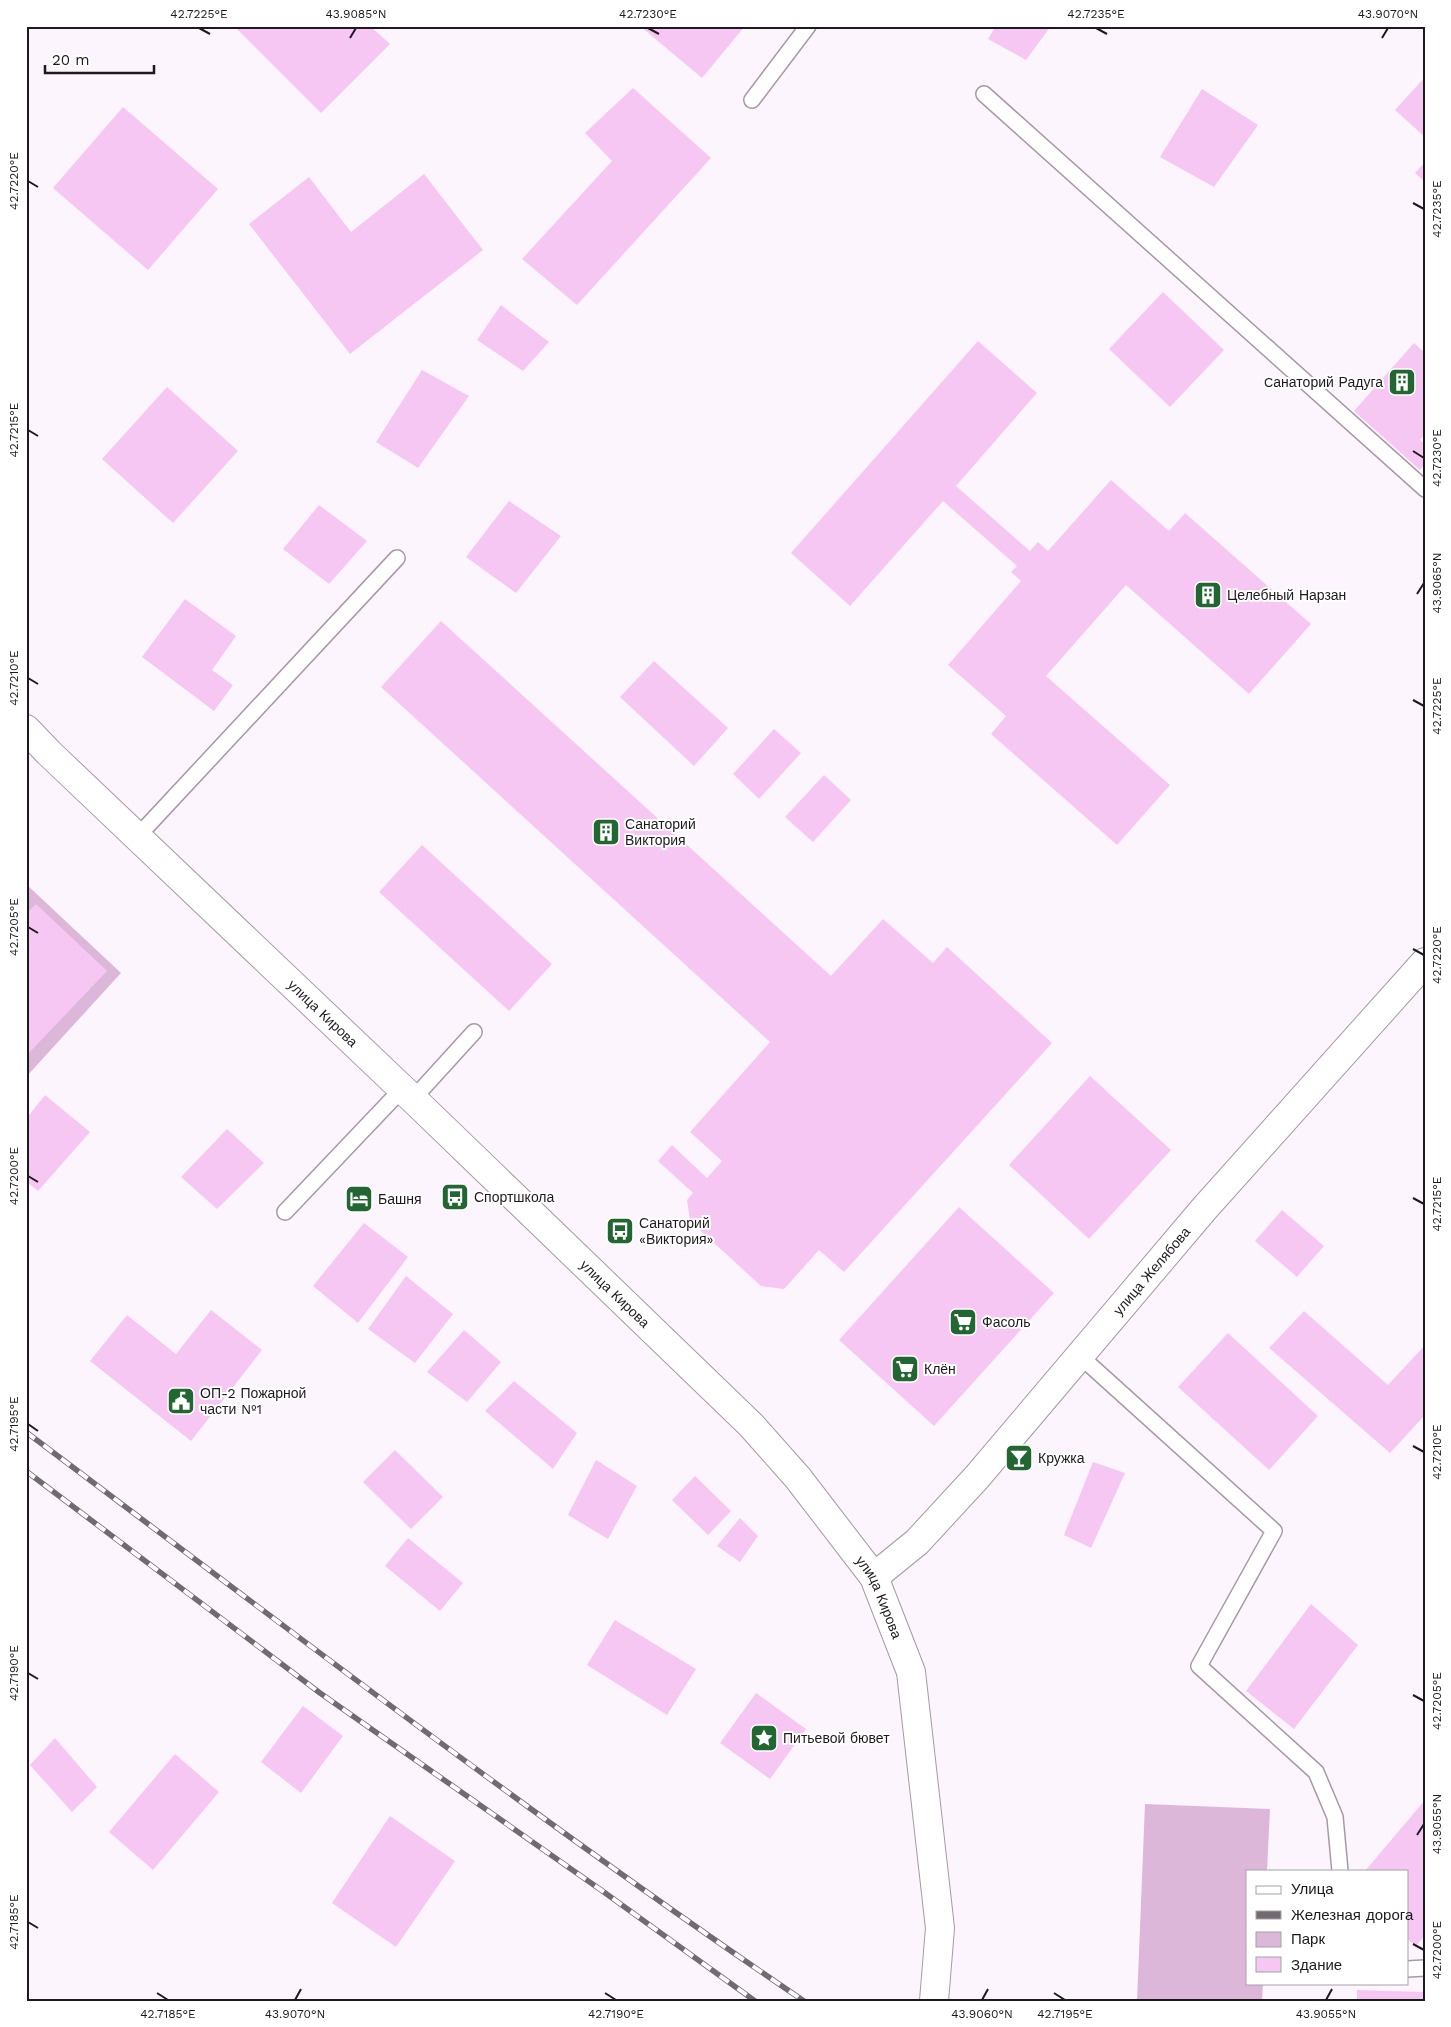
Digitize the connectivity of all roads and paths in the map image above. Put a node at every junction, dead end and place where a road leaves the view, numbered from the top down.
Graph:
1 (808, 26) edge
2 (984, 94) dead end
3 (752, 100) dead end
4 (1425, 489) edge
5 (397, 558) dead end
6 (26, 729) edge
7 (137, 837) junction
8 (1425, 962) edge
9 (474, 1032) dead end
10 (407, 1094) junction
11 (285, 1212) dead end
12 (1079, 1355) junction
13 (874, 1577) junction
14 (1340, 1870) edge
15 (1408, 1968) edge
16 (1425, 1968) edge
17 (934, 2001) edge

1 - 3 lane
2 - 4 lane
5 - 7 lane
6 - 7 street, улица Кирова
7 - 10 street, улица Кирова
8 - 12 street, улица Желябова
9 - 10 lane
10 - 11 lane
10 - 13 street, улица Кирова
12 - 13 street, улица Желябова
12 - 14 lane
13 - 17 street, улица Кирова
15 - 16 lane

